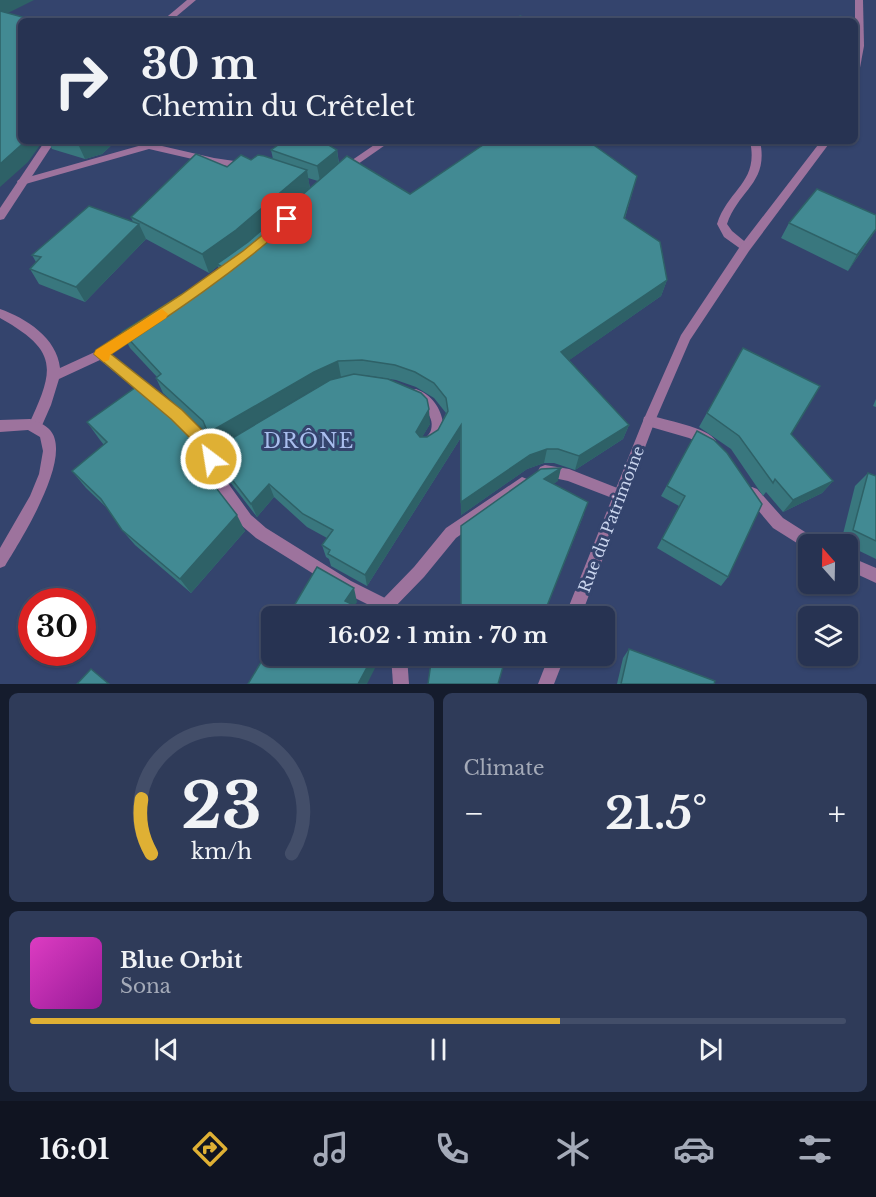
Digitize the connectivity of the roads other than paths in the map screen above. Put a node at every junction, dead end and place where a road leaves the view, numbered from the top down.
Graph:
1 (192, 0) edge
2 (859, 0) edge
3 (170, 18) edge
4 (858, 57) edge
5 (48, 144) edge
6 (382, 144) edge
7 (756, 144) edge
8 (824, 144) edge
9 (257, 167) edge
10 (337, 174) edge
11 (22, 182) junction
12 (0, 216) edge
13 (746, 248) junction
14 (0, 313) edge
15 (145, 325) edge
16 (101, 354) junction
17 (54, 376) junction
18 (406, 390) edge
19 (649, 421) junction
20 (0, 426) edge
21 (35, 426) junction
22 (426, 445) edge
23 (720, 450) edge
24 (742, 480) edge
25 (620, 495) junction
26 (798, 537) edge
27 (0, 561) edge
28 (858, 568) edge
29 (876, 576) edge
30 (380, 606) edge
31 (393, 606) edge
32 (577, 606) edge
33 (400, 666) edge
34 (553, 666) edge
35 (401, 684) edge
36 (546, 684) edge

1 - 3 street
2 - 4 street
5 - 11 street
6 - 10 street
7 - 13 street
8 - 13 street, Rue du Patrimoine
9 - 11 street
11 - 12 street
13 - 19 street, Rue du Patrimoine
14 - 17 street
15 - 16 street
16 - 17 street
16 - 30 street
17 - 21 street
18 - 22 street
19 - 23 street
19 - 25 street, Rue du Patrimoine
20 - 21 street
21 - 27 street
24 - 26 street
25 - 31 street
25 - 32 street, Rue du Patrimoine
28 - 29 street
33 - 35 street
34 - 36 street

